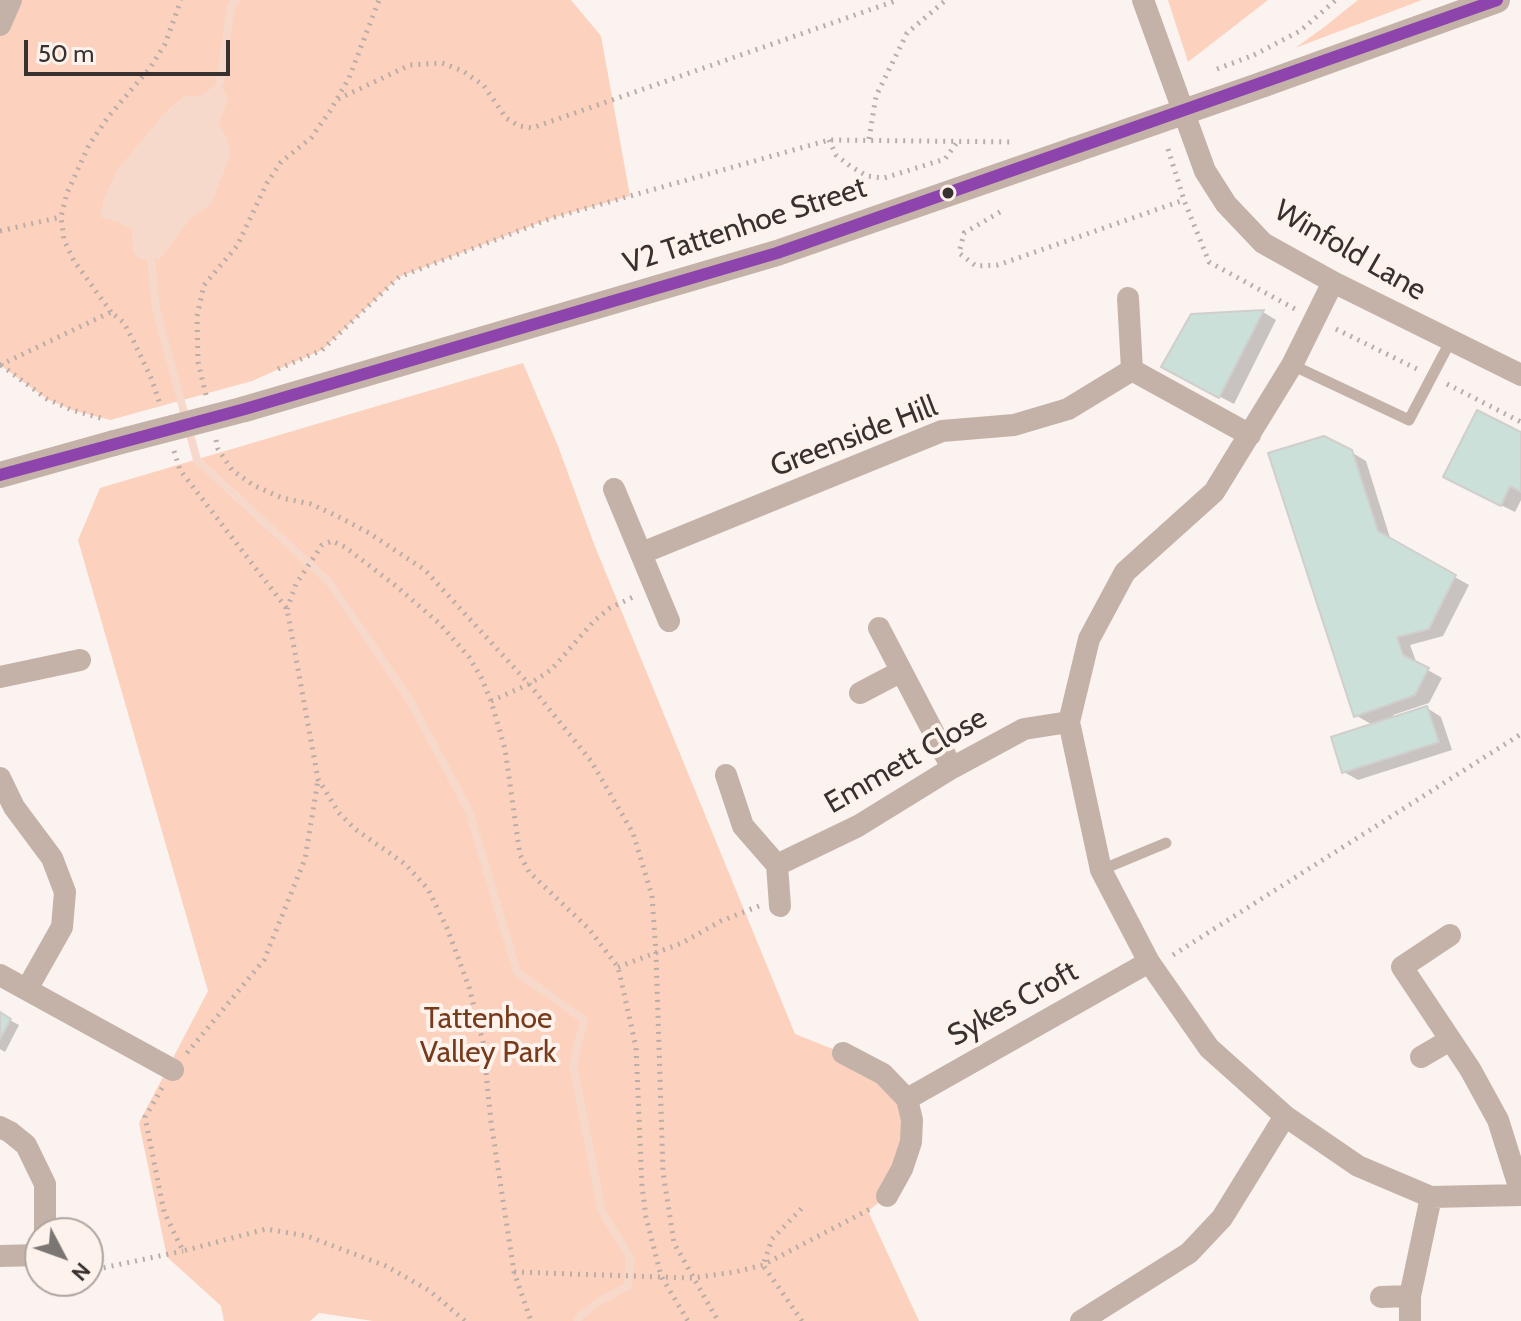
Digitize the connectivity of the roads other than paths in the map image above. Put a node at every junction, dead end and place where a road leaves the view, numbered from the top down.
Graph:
1 (11, 0) edge
2 (1143, 0) edge
3 (1497, 0) edge
4 (0, 25) edge
5 (1333, 282) junction
6 (1128, 298) dead end
7 (1451, 340) junction
8 (1292, 365) junction
9 (1132, 370) junction
10 (1521, 375) edge
11 (1250, 435) junction
12 (0, 475) edge
13 (614, 489) dead end
14 (642, 553) junction
15 (669, 621) dead end
16 (879, 628) dead end
17 (80, 660) dead end
18 (900, 672) junction
19 (0, 677) edge
20 (860, 693) dead end
21 (1069, 722) junction
22 (952, 768) junction
23 (726, 775) dead end
24 (0, 778) edge
25 (1166, 843) dead end
26 (777, 865) junction
27 (1101, 870) junction
28 (780, 906) road end
29 (1450, 935) dead end
30 (1149, 962) junction
31 (0, 975) edge
32 (27, 989) junction
33 (1450, 1040) junction
34 (843, 1053) dead end
35 (1421, 1057) dead end
36 (173, 1070) road end
37 (907, 1099) junction
38 (1285, 1116) junction
39 (0, 1127) edge
40 (1521, 1194) edge
41 (887, 1196) road end
42 (1431, 1197) junction
43 (45, 1217) edge
44 (24, 1255) edge
45 (0, 1256) edge
46 (1410, 1296) junction
47 (1381, 1297) dead end
48 (1081, 1321) edge
49 (1410, 1321) edge

1 - 4 street
2 - 5 street, Winfold Lane
3 - 12 street, V2 Tattenhoe Street, bridge
5 - 7 street, Winfold Lane
5 - 8 street
6 - 9 street
7 - 8 lane
7 - 10 street, Winfold Lane
8 - 11 street
9 - 11 street
9 - 14 street, Greenside Hill
11 - 21 street
13 - 14 street
14 - 15 street
16 - 18 street
17 - 19 street
18 - 20 street
18 - 22 street
21 - 22 street, Emmett Close
21 - 27 street
22 - 26 street, Emmett Close
23 - 26 street
24 - 32 street
25 - 27 lane
26 - 28 street
27 - 30 street
29 - 33 street
30 - 37 street, Sykes Croft
30 - 38 street
31 - 32 street
32 - 36 street
33 - 35 street
33 - 40 street
34 - 37 street
37 - 41 street
38 - 42 street
38 - 48 street
39 - 43 street
40 - 42 street
42 - 46 street
44 - 45 street
46 - 47 street
46 - 49 street

